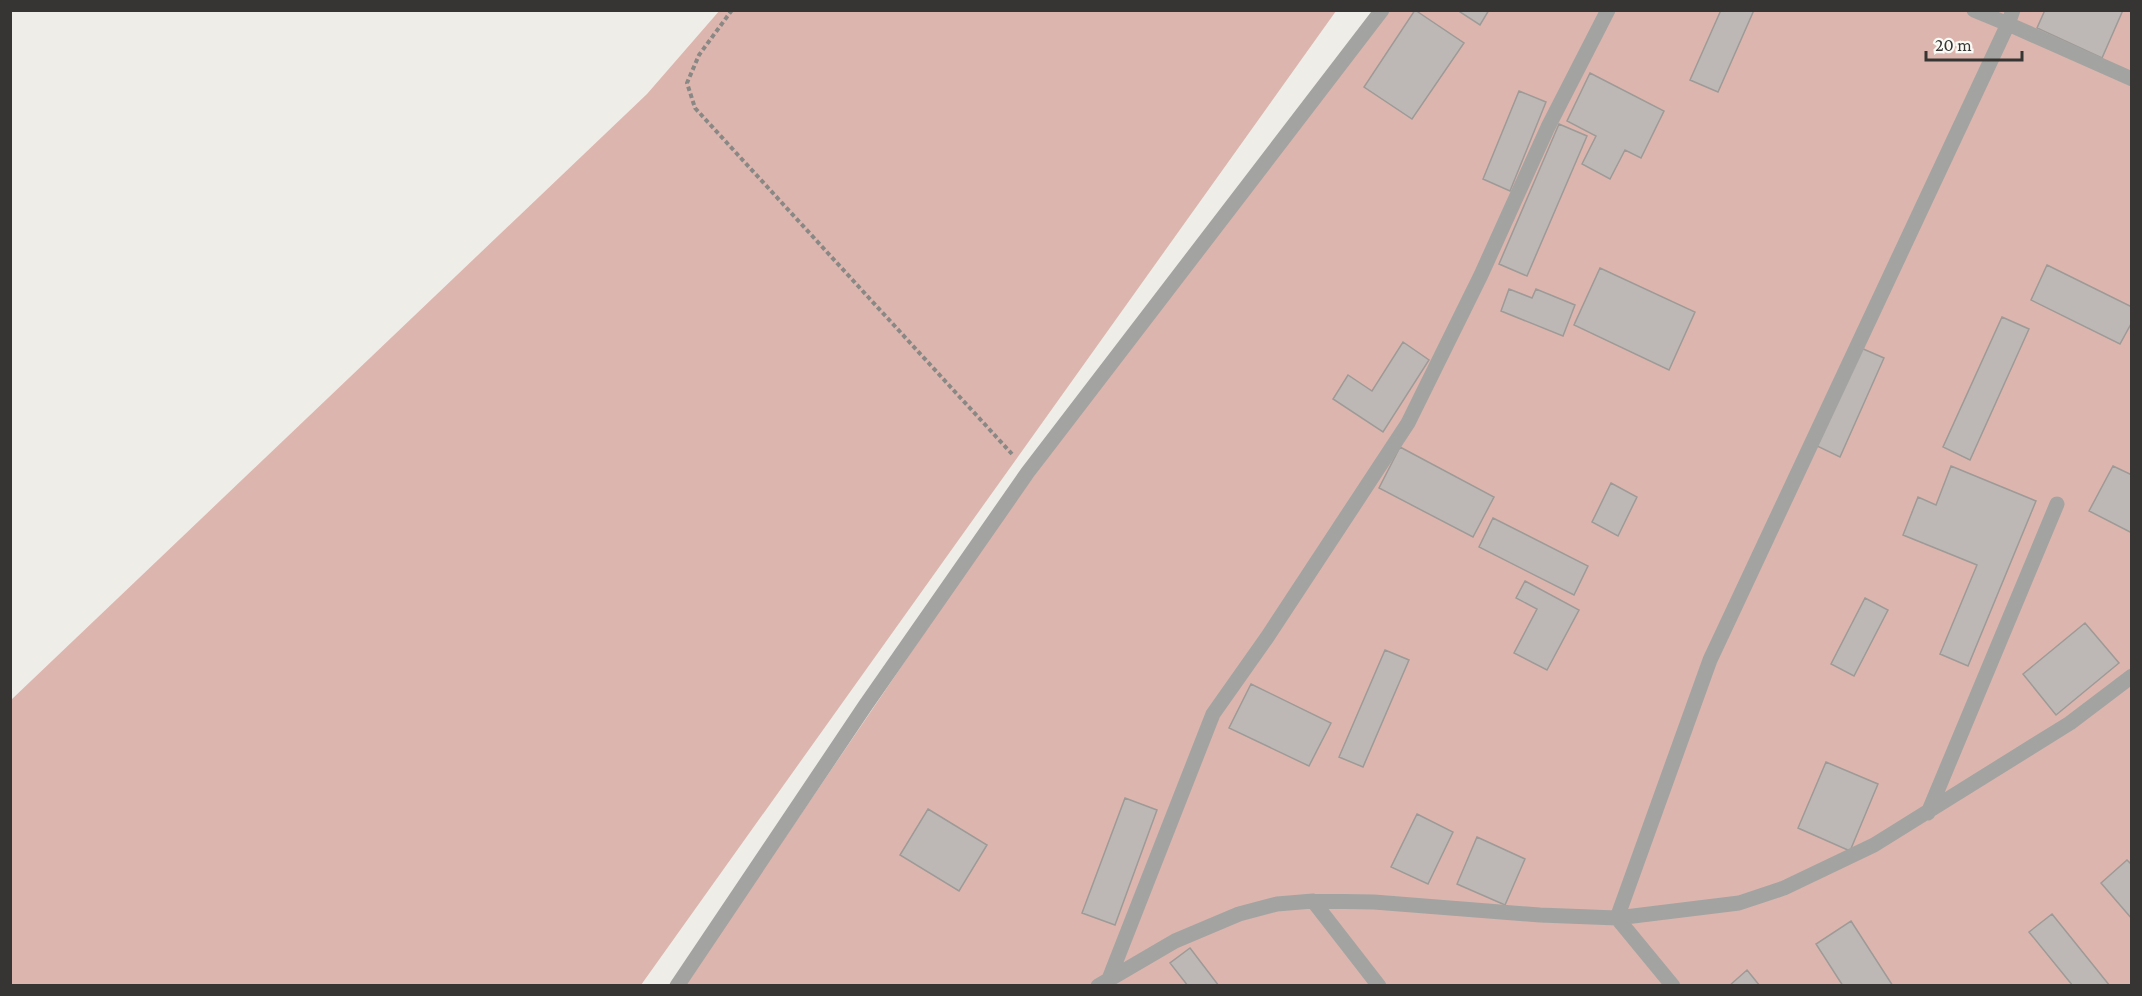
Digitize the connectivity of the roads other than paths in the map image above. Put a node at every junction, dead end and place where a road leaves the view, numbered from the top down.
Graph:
1 (1382, 10) edge
2 (1608, 10) edge
3 (1974, 10) edge
4 (2010, 17) edge
5 (2132, 79) edge
6 (2057, 504) dead end
7 (2132, 676) edge
8 (1928, 813) junction
9 (1313, 902) junction
10 (1617, 918) junction
11 (1103, 982) edge
12 (676, 986) edge
13 (1379, 986) edge
14 (1672, 986) edge

1 - 12 street
2 - 11 street
3 - 4 street
4 - 5 street
4 - 10 street
6 - 8 street
7 - 8 street
8 - 10 street
9 - 10 street
9 - 11 street
9 - 13 street
10 - 14 street

